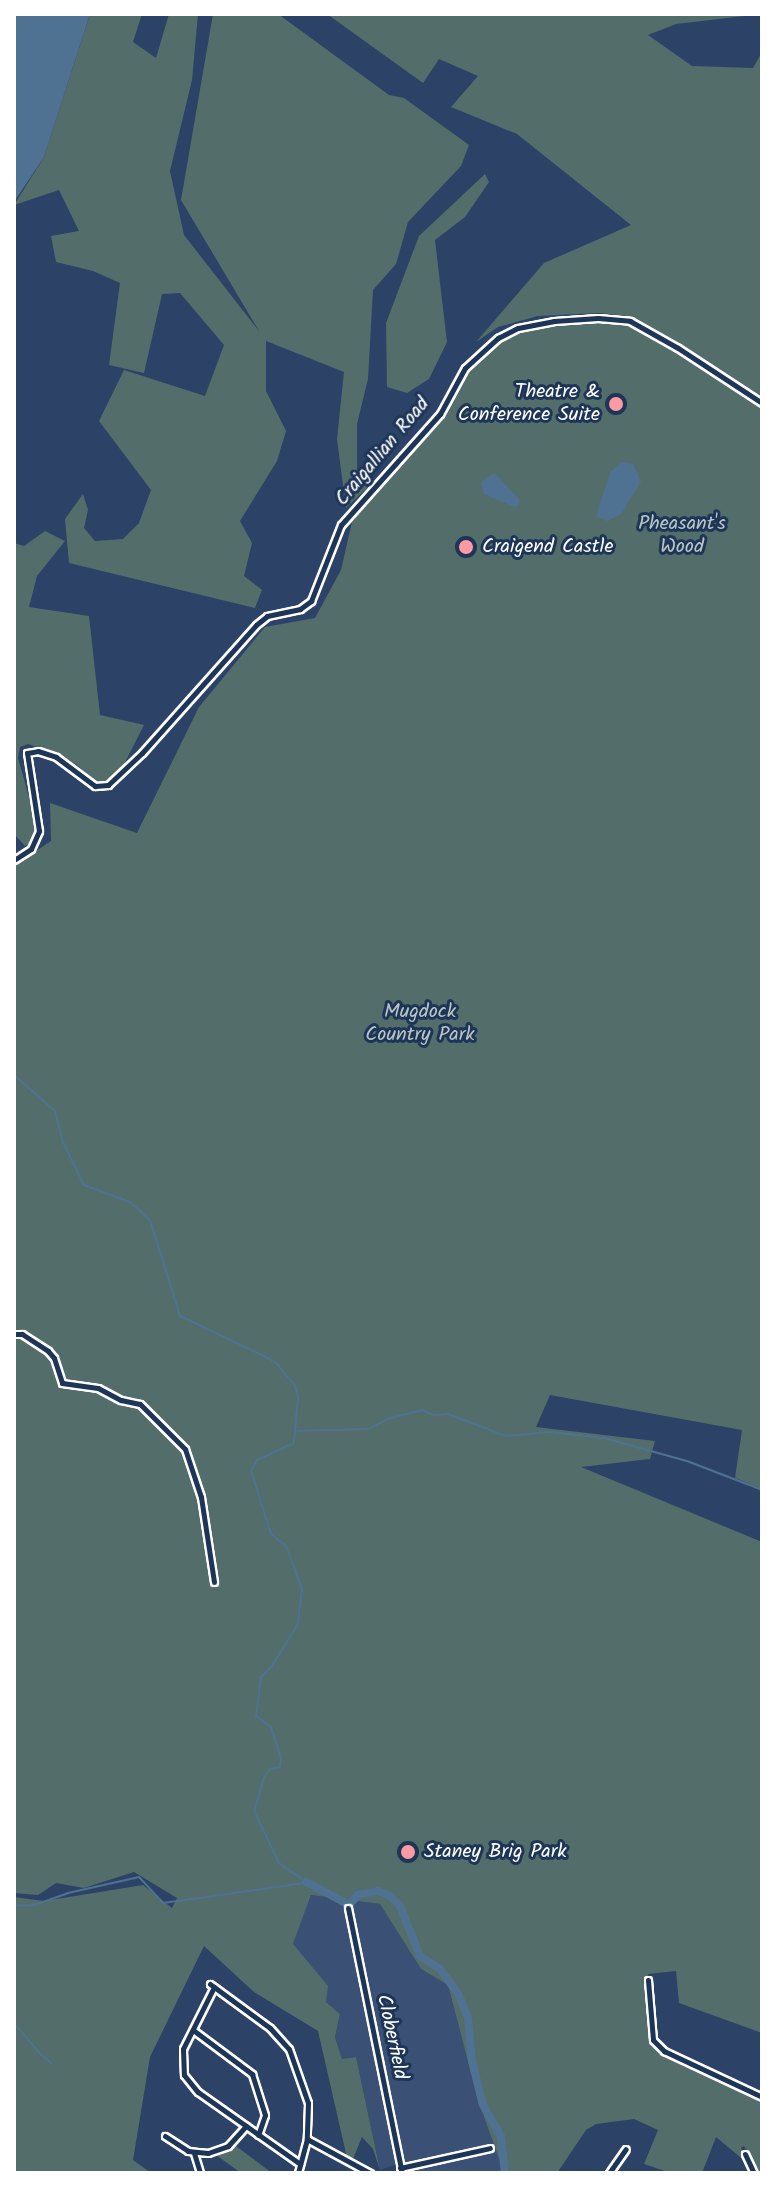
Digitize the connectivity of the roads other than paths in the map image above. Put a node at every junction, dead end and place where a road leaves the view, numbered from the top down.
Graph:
1 (762, 403) edge
2 (14, 860) edge
3 (14, 1334) edge
4 (214, 1582) dead end
5 (348, 1908) dead end
6 (648, 1980) dead end
7 (193, 2030) junction
8 (762, 2097) edge
9 (246, 2126) junction
10 (258, 2135) junction
11 (165, 2136) dead end
12 (307, 2139) junction
13 (490, 2148) dead end
14 (626, 2149) dead end
15 (194, 2153) junction
16 (745, 2154) dead end
17 (300, 2164) junction
18 (401, 2170) edge
19 (200, 2173) edge
20 (298, 2173) edge
21 (370, 2173) edge
22 (609, 2173) edge
23 (754, 2173) edge

1 - 2 street, Craigallian Road
3 - 4 street
5 - 18 street, Cloberfield
6 - 8 street
7 - 9 street
7 - 10 street
7 - 12 street
9 - 10 street
9 - 15 street
10 - 17 street
11 - 15 street
12 - 17 street
12 - 21 street
13 - 18 street
14 - 22 street
15 - 19 street
16 - 23 street
17 - 20 street

